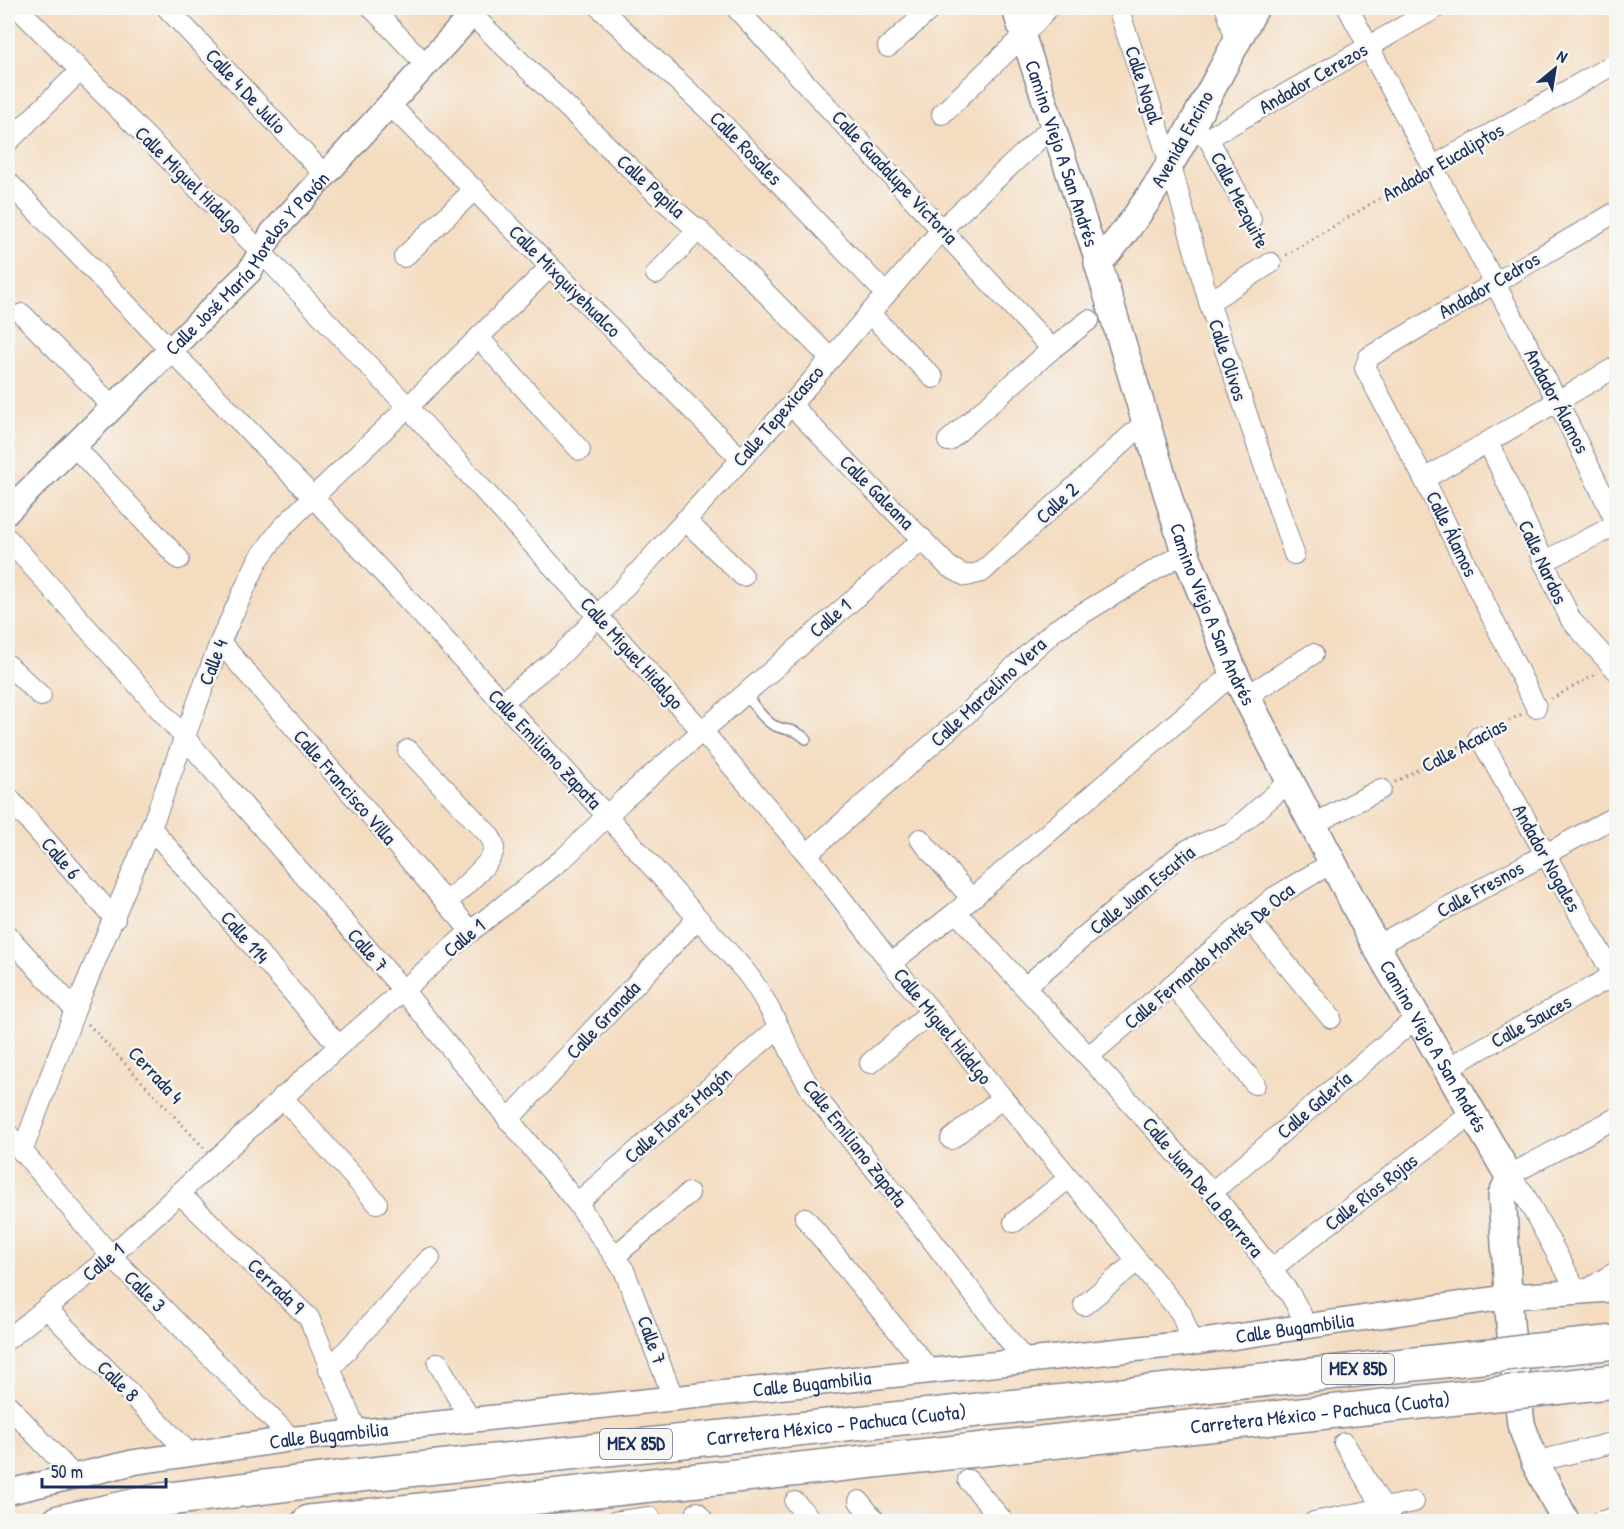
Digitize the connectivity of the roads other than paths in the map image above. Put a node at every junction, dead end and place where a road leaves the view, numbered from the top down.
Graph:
1 (18, 8) edge
2 (167, 8) edge
3 (372, 8) edge
4 (600, 8) edge
5 (736, 8) edge
6 (932, 8) edge
7 (1014, 8) edge
8 (1048, 8) edge
9 (1118, 8) edge
10 (1226, 8) edge
11 (1255, 8) edge
12 (1348, 8) edge
13 (1436, 8) edge
14 (475, 11) edge
15 (1023, 36) junction
16 (1236, 41) junction
17 (1368, 46) junction
18 (888, 47) dead end
19 (1617, 63) edge
20 (424, 64) junction
21 (80, 71) junction
22 (389, 104) junction
23 (942, 114) dead end
24 (1053, 126) junction
25 (1198, 133) junction
26 (8, 142) edge
27 (1170, 163) junction
28 (1432, 167) junction
29 (325, 175) junction
30 (8, 182) edge
31 (475, 189) junction
32 (1617, 212) edge
33 (1251, 219) road end
34 (943, 228) junction
35 (699, 230) junction
36 (261, 252) junction
37 (404, 257) dead end
38 (1098, 263) junction
39 (1271, 263) road end
40 (550, 267) junction
41 (656, 274) dead end
42 (1492, 282) junction
43 (886, 294) junction
44 (1209, 302) junction
45 (869, 313) junction
46 (22, 314) dead end
47 (1089, 320) dead end
48 (479, 338) junction
49 (1052, 349) junction
50 (169, 350) junction
51 (830, 358) junction
52 (1366, 363) joint
53 (1617, 367) edge
54 (933, 378) dead end
55 (1557, 400) junction
56 (790, 405) junction
57 (113, 407) junction
58 (408, 407) junction
59 (1144, 423) junction
60 (948, 441) dead end
61 (1488, 442) junction
62 (74, 446) junction
63 (580, 450) dead end
64 (741, 459) junction
65 (1424, 478) junction
66 (313, 497) junction
67 (8, 508) edge
68 (685, 520) junction
69 (1617, 523) edge
70 (923, 538) junction
71 (8, 539) edge
72 (1185, 552) junction
73 (1294, 554) dead end
74 (179, 559) dead end
75 (1543, 562) junction
76 (743, 576) dead end
77 (966, 576) joint
78 (598, 616) junction
79 (220, 642) junction
80 (1313, 654) dead end
81 (8, 665) edge
82 (1615, 667) edge
83 (1234, 673) junction
84 (745, 694) junction
85 (41, 696) dead end
86 (1245, 697) junction
87 (501, 703) junction
88 (1536, 707) road end
89 (703, 732) junction
90 (1479, 736) road end
91 (185, 738) junction
92 (806, 739) dead end
93 (408, 750) dead end
94 (1291, 780) junction
95 (1381, 789) road end
96 (8, 797) edge
97 (607, 816) junction
98 (1617, 816) edge
99 (1314, 824) junction
100 (151, 828) junction
101 (920, 839) dead end
102 (807, 854) junction
103 (1544, 854) junction
104 (1333, 862) junction
105 (971, 898) junction
106 (446, 903) junction
107 (956, 912) junction
108 (1248, 918) junction
109 (698, 919) junction
110 (115, 920) junction
111 (471, 931) junction
112 (8, 936) edge
113 (1376, 946) junction
114 (891, 963) junction
115 (1616, 976) edge
116 (1173, 985) junction
117 (1026, 986) junction
118 (402, 990) junction
119 (75, 1010) junction
120 (932, 1012) junction
121 (1416, 1017) junction
122 (1331, 1018) dead end
123 (779, 1027) junction
124 (339, 1046) junction
125 (1089, 1056) junction
126 (870, 1063) dead end
127 (1445, 1069) junction
128 (1255, 1084) dead end
129 (282, 1097) junction
130 (1002, 1098) junction
131 (1471, 1114) junction
132 (1617, 1118) edge
133 (508, 1120) junction
134 (8, 1134) edge
135 (951, 1139) dead end
136 (22, 1152) junction
137 (1509, 1177) junction
138 (1069, 1178) junction
139 (1212, 1192) junction
140 (179, 1193) junction
141 (688, 1193) dead end
142 (377, 1203) dead end
143 (577, 1203) junction
144 (805, 1218) dead end
145 (1014, 1222) dead end
146 (615, 1256) junction
147 (111, 1257) junction
148 (430, 1258) dead end
149 (1137, 1261) junction
150 (1271, 1269) junction
151 (1617, 1272) edge
152 (1617, 1289) edge
153 (1580, 1293) junction
154 (1508, 1297) junction
155 (1084, 1305) dead end
156 (46, 1308) junction
157 (1304, 1326) junction
158 (8, 1339) edge
159 (1617, 1342) edge
160 (1192, 1343) junction
161 (1025, 1361) junction
162 (438, 1363) dead end
163 (929, 1369) junction
164 (329, 1370) junction
165 (1617, 1381) edge
166 (673, 1397) junction
167 (8, 1405) edge
168 (470, 1419) junction
169 (357, 1432) junction
170 (292, 1439) junction
171 (1617, 1442) edge
172 (1344, 1443) dead end
173 (190, 1454) junction
174 (1535, 1462) junction
175 (73, 1475) junction
176 (968, 1480) dead end
177 (8, 1492) edge
178 (859, 1501) dead end
179 (795, 1502) dead end
180 (1414, 1502) dead end
181 (1388, 1515) edge
182 (650, 1517) dead end
183 (1617, 1517) edge
184 (59, 1521) edge
185 (309, 1521) edge
186 (614, 1521) edge
187 (813, 1521) edge
188 (876, 1521) edge
189 (1004, 1521) edge
190 (1314, 1521) edge
191 (1566, 1521) edge
192 (1599, 1521) edge

1 - 21 street, Calle Miguel Hidalgo
2 - 29 street, Calle 4 De Julio
3 - 20 street
4 - 43 street, Calle Rosales
5 - 34 street, Calle Guadalupe Victoria
6 - 18 street
7 - 15 street, Camino Viejo A San Andrés
8 - 15 street
9 - 27 street, Calle Nogal
10 - 16 street
11 - 16 main road, Avenida Encino
12 - 17 street, Andador Álamos
13 - 17 street, Andador Cerezos
14 - 20 street, Calle José María Morelos Y Pavón
14 - 35 street, Calle Papila
15 - 23 street
15 - 24 street, Camino Viejo A San Andrés
16 - 25 main road, Avenida Encino
17 - 25 street, Andador Cerezos
17 - 28 street, Andador Álamos
19 - 28 street, Andador Eucaliptos
20 - 22 street, Calle José María Morelos Y Pavón
21 - 26 street
21 - 36 street, Calle Miguel Hidalgo
22 - 29 street, Calle José María Morelos Y Pavón
22 - 31 street, Calle Mixquiyehualco
24 - 34 street, Calle Tepexicasco
24 - 38 street, Camino Viejo A San Andrés
25 - 27 main road, Avenida Encino
25 - 33 street, Calle Mezquite
27 - 38 main road, Avenida Encino
27 - 44 street, Calle Olivos
28 - 42 street, Andador Álamos
29 - 36 street, Calle José María Morelos Y Pavón
30 - 50 street, Calle Emiliano Zapata
31 - 37 street
31 - 40 street, Calle Mixquiyehualco
32 - 42 street, Andador Cedros
34 - 43 street, Calle Tepexicasco
34 - 49 street, Calle Guadalupe Victoria
35 - 41 street
35 - 51 street, Calle Papila
36 - 50 street, Calle José María Morelos Y Pavón
36 - 58 street, Calle Miguel Hidalgo
38 - 59 main road, Camino Viejo A San Andrés
39 - 44 street
40 - 48 street, Calle 4
40 - 64 street, Calle Mixquiyehualco
42 - 52 street, Andador Cedros
42 - 55 street, Andador Álamos
43 - 45 street, Calle Tepexicasco
44 - 73 street, Calle Olivos
45 - 51 street, Calle Tepexicasco
45 - 54 street
46 - 57 street
47 - 49 street
48 - 58 street, Calle 4
48 - 63 street
49 - 60 street
50 - 57 street, Calle José María Morelos Y Pavón
50 - 66 street, Calle Emiliano Zapata
51 - 56 street, Calle Tepexicasco
52 - 65 street, Calle Álamos
53 - 55 street
55 - 61 street
55 - 69 street, Andador Álamos
56 - 64 street, Calle Tepexicasco
56 - 70 street, Calle Galeana
57 - 62 street, Calle José María Morelos Y Pavón
58 - 66 street, Calle 4
58 - 78 street, Calle Miguel Hidalgo
59 - 72 main road, Camino Viejo A San Andrés
59 - 77 street, Calle 2
61 - 65 street
61 - 75 street, Calle Nardos
62 - 67 street, Calle José María Morelos Y Pavón
62 - 74 street
64 - 68 street, Calle Tepexicasco
65 - 88 street, Calle Álamos
66 - 79 street, Calle 4
66 - 87 street, Calle Emiliano Zapata
68 - 76 street
68 - 78 street, Calle Tepexicasco
69 - 75 street
70 - 77 street, Calle Galeana
70 - 84 street, Calle 1
71 - 91 street, Calle 7
72 - 83 main road, Camino Viejo A San Andrés
72 - 102 street, Calle Marcelino Vera
75 - 82 street, Calle Nardos
78 - 87 street, Calle Tepexicasco
78 - 89 street, Calle Miguel Hidalgo
79 - 91 street, Calle 4
79 - 106 street, Calle Francisco Villa
80 - 86 street
81 - 85 street
83 - 86 main road, Camino Viejo A San Andrés
83 - 105 street
84 - 89 street, Calle 1
84 - 92 lane
86 - 94 main road, Camino Viejo A San Andrés
87 - 97 street, Calle Emiliano Zapata
89 - 97 street, Calle 1
89 - 102 street, Calle Miguel Hidalgo
90 - 103 street, Andador Nogales
91 - 100 street, Calle 4
91 - 118 street, Calle 7
93 - 106 street
94 - 99 main road, Camino Viejo A San Andrés
94 - 117 street, Calle Juan Escutia
95 - 99 street
96 - 110 street, Calle 6
97 - 109 street, Calle Emiliano Zapata
97 - 111 street, Calle 1
98 - 103 street, Calle Fresnos
99 - 104 main road, Camino Viejo A San Andrés
100 - 110 street, Calle 4
100 - 124 street, Calle 114
101 - 105 street
102 - 114 street, Calle Miguel Hidalgo
103 - 113 street, Calle Fresnos
103 - 115 street, Andador Nogales
104 - 108 street, Calle Fernando Montés De Oca
104 - 113 main road, Camino Viejo A San Andrés
105 - 107 street
106 - 111 street, Calle Francisco Villa
107 - 114 street
107 - 117 street, Calle Juan De La Barrera
108 - 116 street, Calle Fernando Montés De Oca
108 - 122 street
109 - 123 street, Calle Emiliano Zapata
109 - 133 street, Calle Granada
110 - 119 street, Calle 4
111 - 118 street, Calle 1
112 - 119 street
113 - 121 main road, Camino Viejo A San Andrés
114 - 120 street, Calle Miguel Hidalgo
115 - 127 street, Calle Sauces
116 - 125 street, Calle Fernando Montés De Oca
116 - 128 street
117 - 125 street, Calle Juan De La Barrera
118 - 124 street, Calle 1
118 - 133 street, Calle 7
119 - 136 street, Calle 4
120 - 126 street
120 - 130 street, Calle Miguel Hidalgo
121 - 127 main road, Camino Viejo A San Andrés
121 - 139 street, Calle Galería
123 - 143 street, Calle Flores Magón
123 - 161 street, Calle Emiliano Zapata
124 - 129 street, Calle 1
125 - 139 street, Calle Juan De La Barrera
127 - 131 main road, Camino Viejo A San Andrés
129 - 140 street, Calle 1
129 - 142 street
130 - 135 street
130 - 138 street, Calle Miguel Hidalgo
131 - 137 main road, Camino Viejo A San Andrés
131 - 150 street, Calle Ríos Rojas
132 - 137 street
133 - 143 street, Calle 7
134 - 136 street, Calle 3
136 - 147 street, Calle 3
137 - 153 street, Camino Viejo A San Andrés
137 - 154 main road
138 - 145 street
138 - 149 street, Calle Miguel Hidalgo
139 - 150 street, Calle Juan De La Barrera
140 - 147 street, Calle 1
140 - 164 street, Cerrada 9
141 - 146 street
143 - 146 street, Calle 7
144 - 163 street
146 - 166 street, Calle 7
147 - 156 street, Calle 1
147 - 170 street, Calle 3
148 - 164 street
149 - 155 street
149 - 160 street, Calle Miguel Hidalgo
150 - 157 street, Calle Juan De La Barrera
151 - 153 street
152 - 153 street, Calle Bugambilia
153 - 154 street, Calle Bugambilia
154 - 157 street, Calle Bugambilia
154 - 174 main road
156 - 158 street, Calle 1
156 - 173 street, Calle 8
157 - 160 street, Calle Bugambilia
159 - 184 highway, Carretera México - Pachuca (Cuota) / MEX 85D
160 - 161 street, Calle Bugambilia
161 - 163 street, Calle Bugambilia
162 - 168 street
163 - 166 street, Calle Bugambilia
164 - 169 street, Cerrada 9
165 - 185 highway, Carretera México - Pachuca (Cuota) / MEX 85D
166 - 168 street, Calle Bugambilia
167 - 175 street
168 - 169 street, Calle Bugambilia
169 - 170 street, Calle Bugambilia
170 - 173 street, Calle Bugambilia
171 - 174 street
172 - 181 street
173 - 175 street, Calle Bugambilia
174 - 191 main road
175 - 177 street, Calle Bugambilia
176 - 189 street
178 - 188 street
179 - 187 street
180 - 181 street
181 - 190 street
182 - 186 street
183 - 192 street

